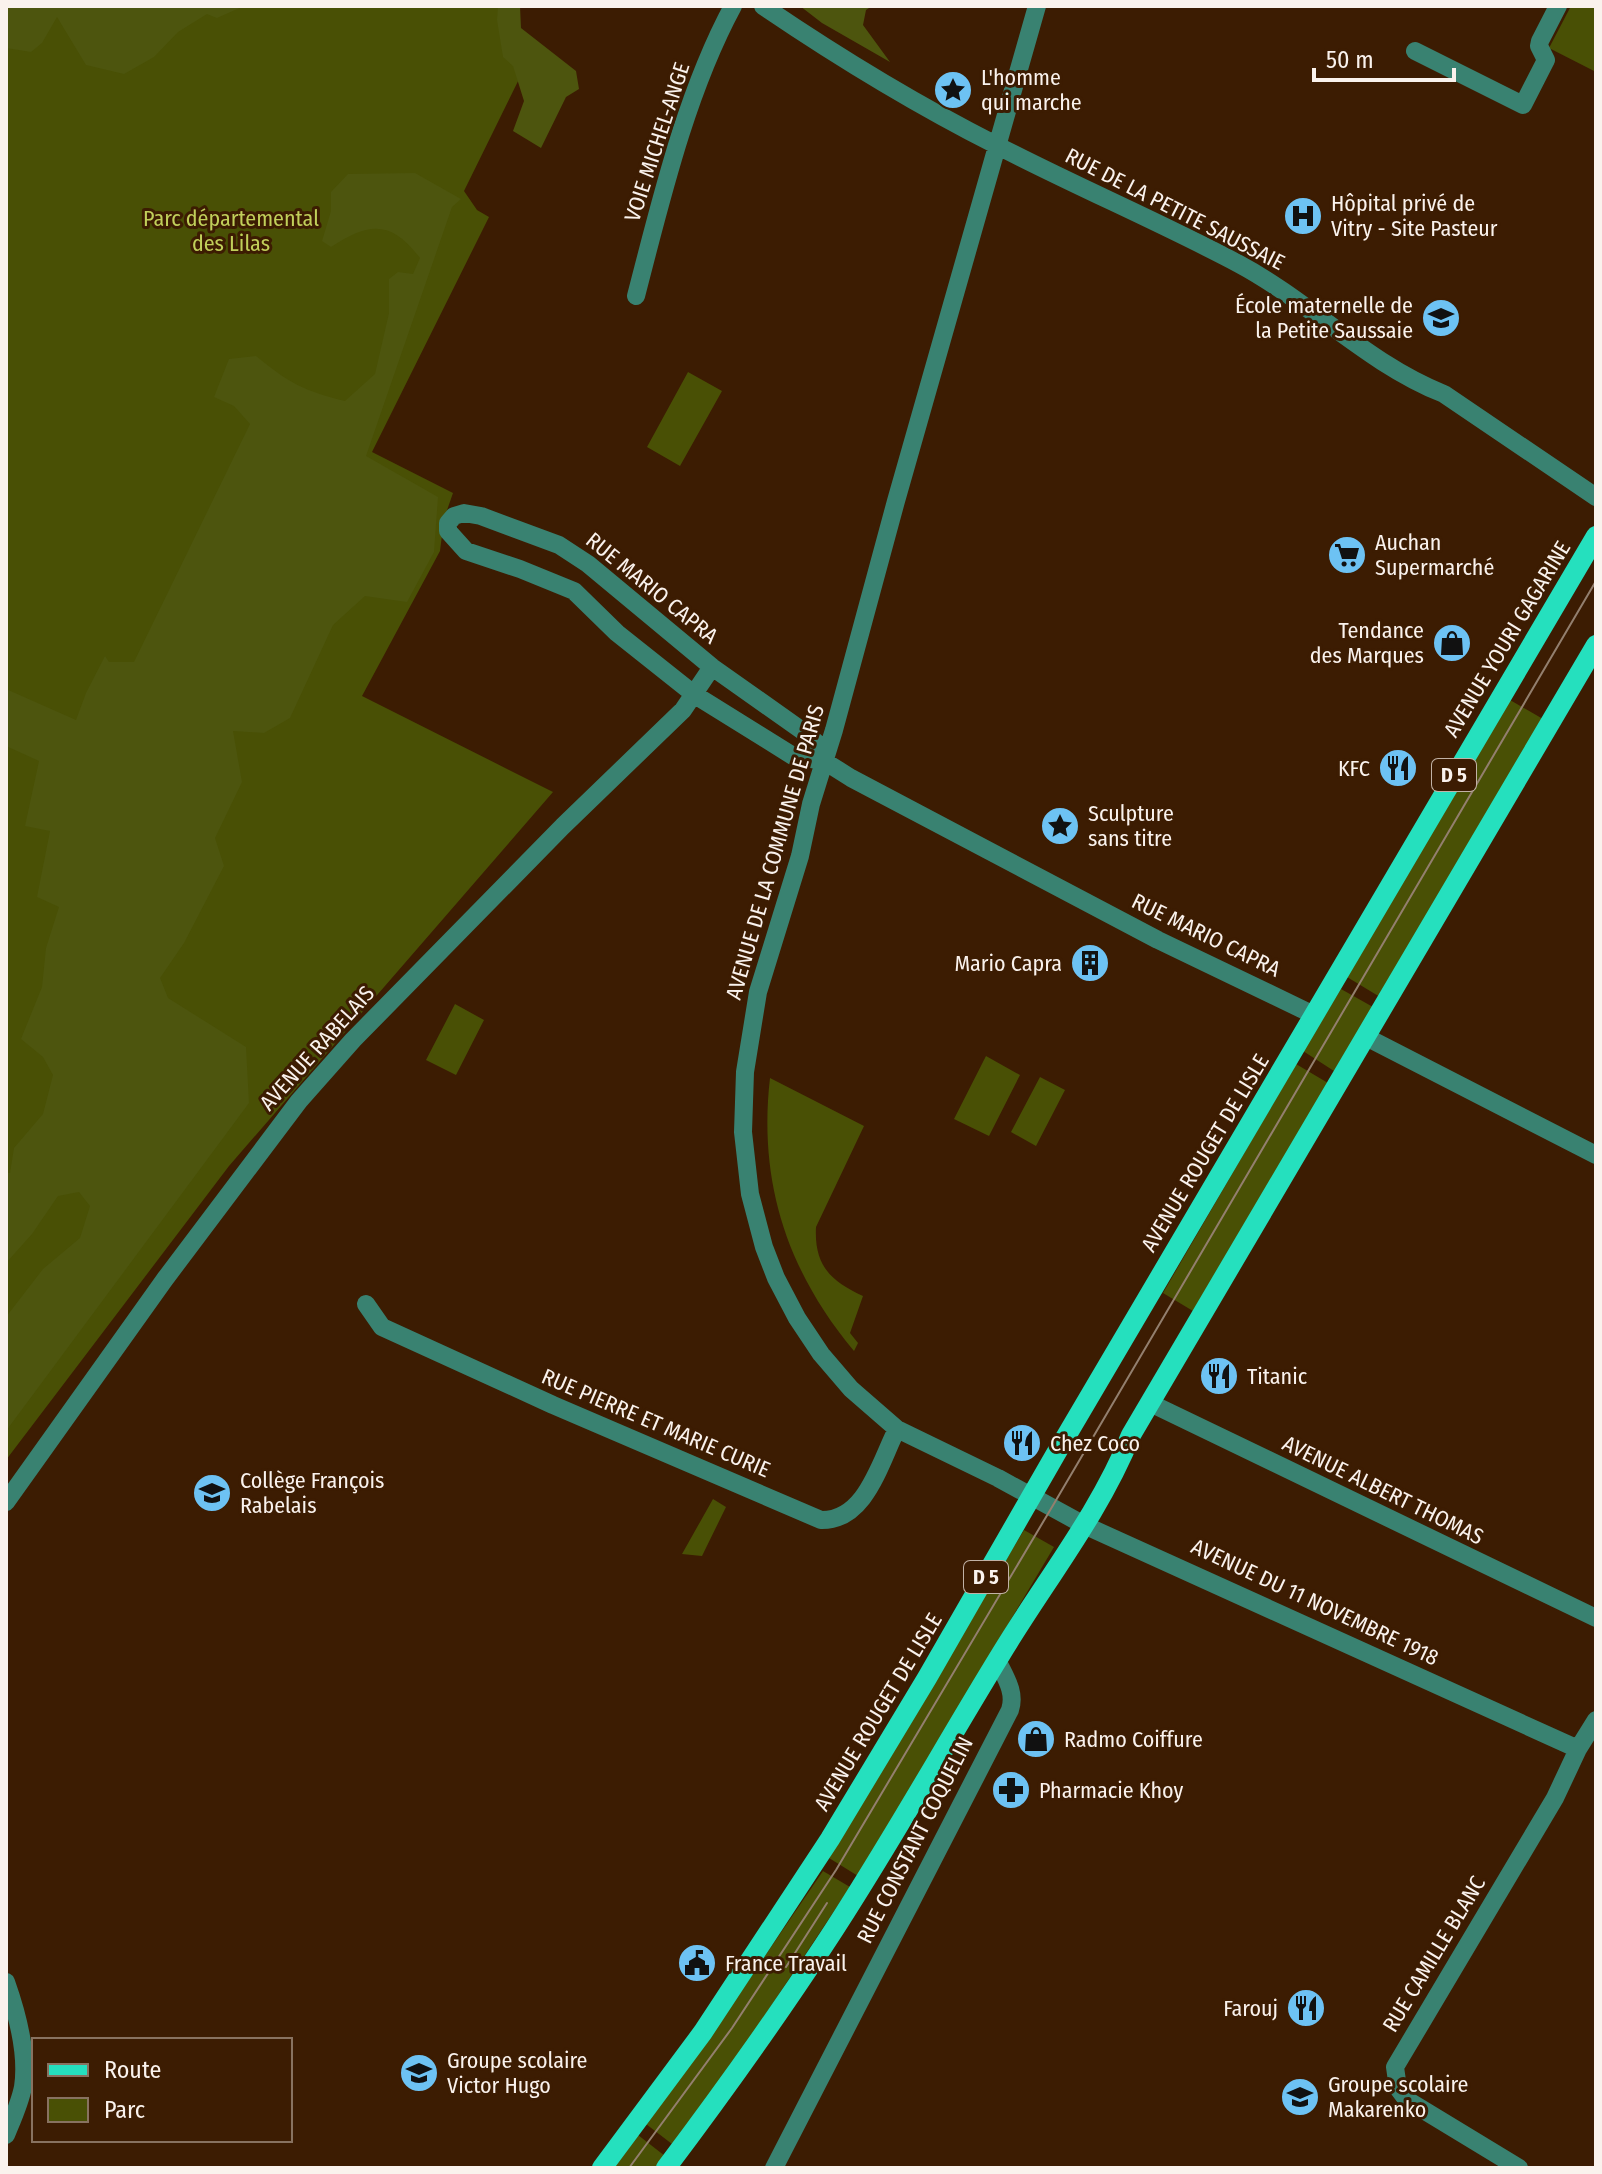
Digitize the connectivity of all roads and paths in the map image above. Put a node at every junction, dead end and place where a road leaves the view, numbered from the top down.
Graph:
1 (733, 6) edge
2 (763, 6) edge
3 (1037, 6) edge
4 (1558, 6) edge
5 (1415, 51) dead end
6 (997, 146) junction
7 (636, 296) dead end
8 (1596, 497) edge
9 (1596, 536) edge
10 (588, 564) junction
11 (574, 591) junction
12 (1596, 645) edge
13 (712, 667) junction
14 (695, 695) junction
15 (824, 761) junction
16 (1314, 1015) junction
17 (1366, 1037) junction
18 (1596, 1155) edge
19 (366, 1304) dead end
20 (1150, 1403) junction
21 (897, 1429) junction
22 (1032, 1496) junction
23 (6, 1502) edge
24 (1084, 1525) junction
25 (1596, 1618) edge
26 (997, 1660) junction
27 (1596, 1720) edge
28 (1578, 1749) junction
29 (6, 1982) edge
30 (6, 2135) edge
31 (602, 2168) edge
32 (666, 2168) edge
33 (774, 2168) edge
34 (1519, 2168) edge

1 - 7 street, VOIE MICHEL-ANGE
2 - 6 street, RUE DE LA PETITE SAUSSAIE
3 - 6 street, AVENUE DE LA COMMUNE DE PARIS
4 - 5 street
6 - 8 street, RUE DE LA PETITE SAUSSAIE
6 - 15 street, AVENUE DE LA COMMUNE DE PARIS
9 - 16 main road, AVENUE YOURI GAGARINE / D 5
10 - 11 street
10 - 11 street, RUE MARIO CAPRA
10 - 13 street, RUE MARIO CAPRA
11 - 14 street, RUE MARIO CAPRA
12 - 17 main road, D 5
13 - 14 street, AVENUE RABELAIS
13 - 15 street, RUE MARIO CAPRA
14 - 15 street, RUE MARIO CAPRA
14 - 23 street, AVENUE RABELAIS
15 - 16 street, RUE MARIO CAPRA
15 - 21 street, AVENUE DE LA COMMUNE DE PARIS
16 - 22 main road, AVENUE ROUGET DE LISLE / D 5
17 - 18 street
17 - 20 main road, D 5
19 - 21 street, RUE PIERRE ET MARIE CURIE
20 - 24 main road, D 5
20 - 25 street, AVENUE ALBERT THOMAS
21 - 22 street, AVENUE DE LA COMMUNE DE PARIS
22 - 24 street, AVENUE DU 11 NOVEMBRE 1918
22 - 31 main road, AVENUE ROUGET DE LISLE / D 5
24 - 26 main road, D 5
24 - 28 street, AVENUE DU 11 NOVEMBRE 1918
26 - 32 main road, D 5
26 - 33 street, RUE CONSTANT COQUELIN
27 - 28 street, RUE CAMILLE BLANC
28 - 34 street, RUE CAMILLE BLANC
29 - 30 street

